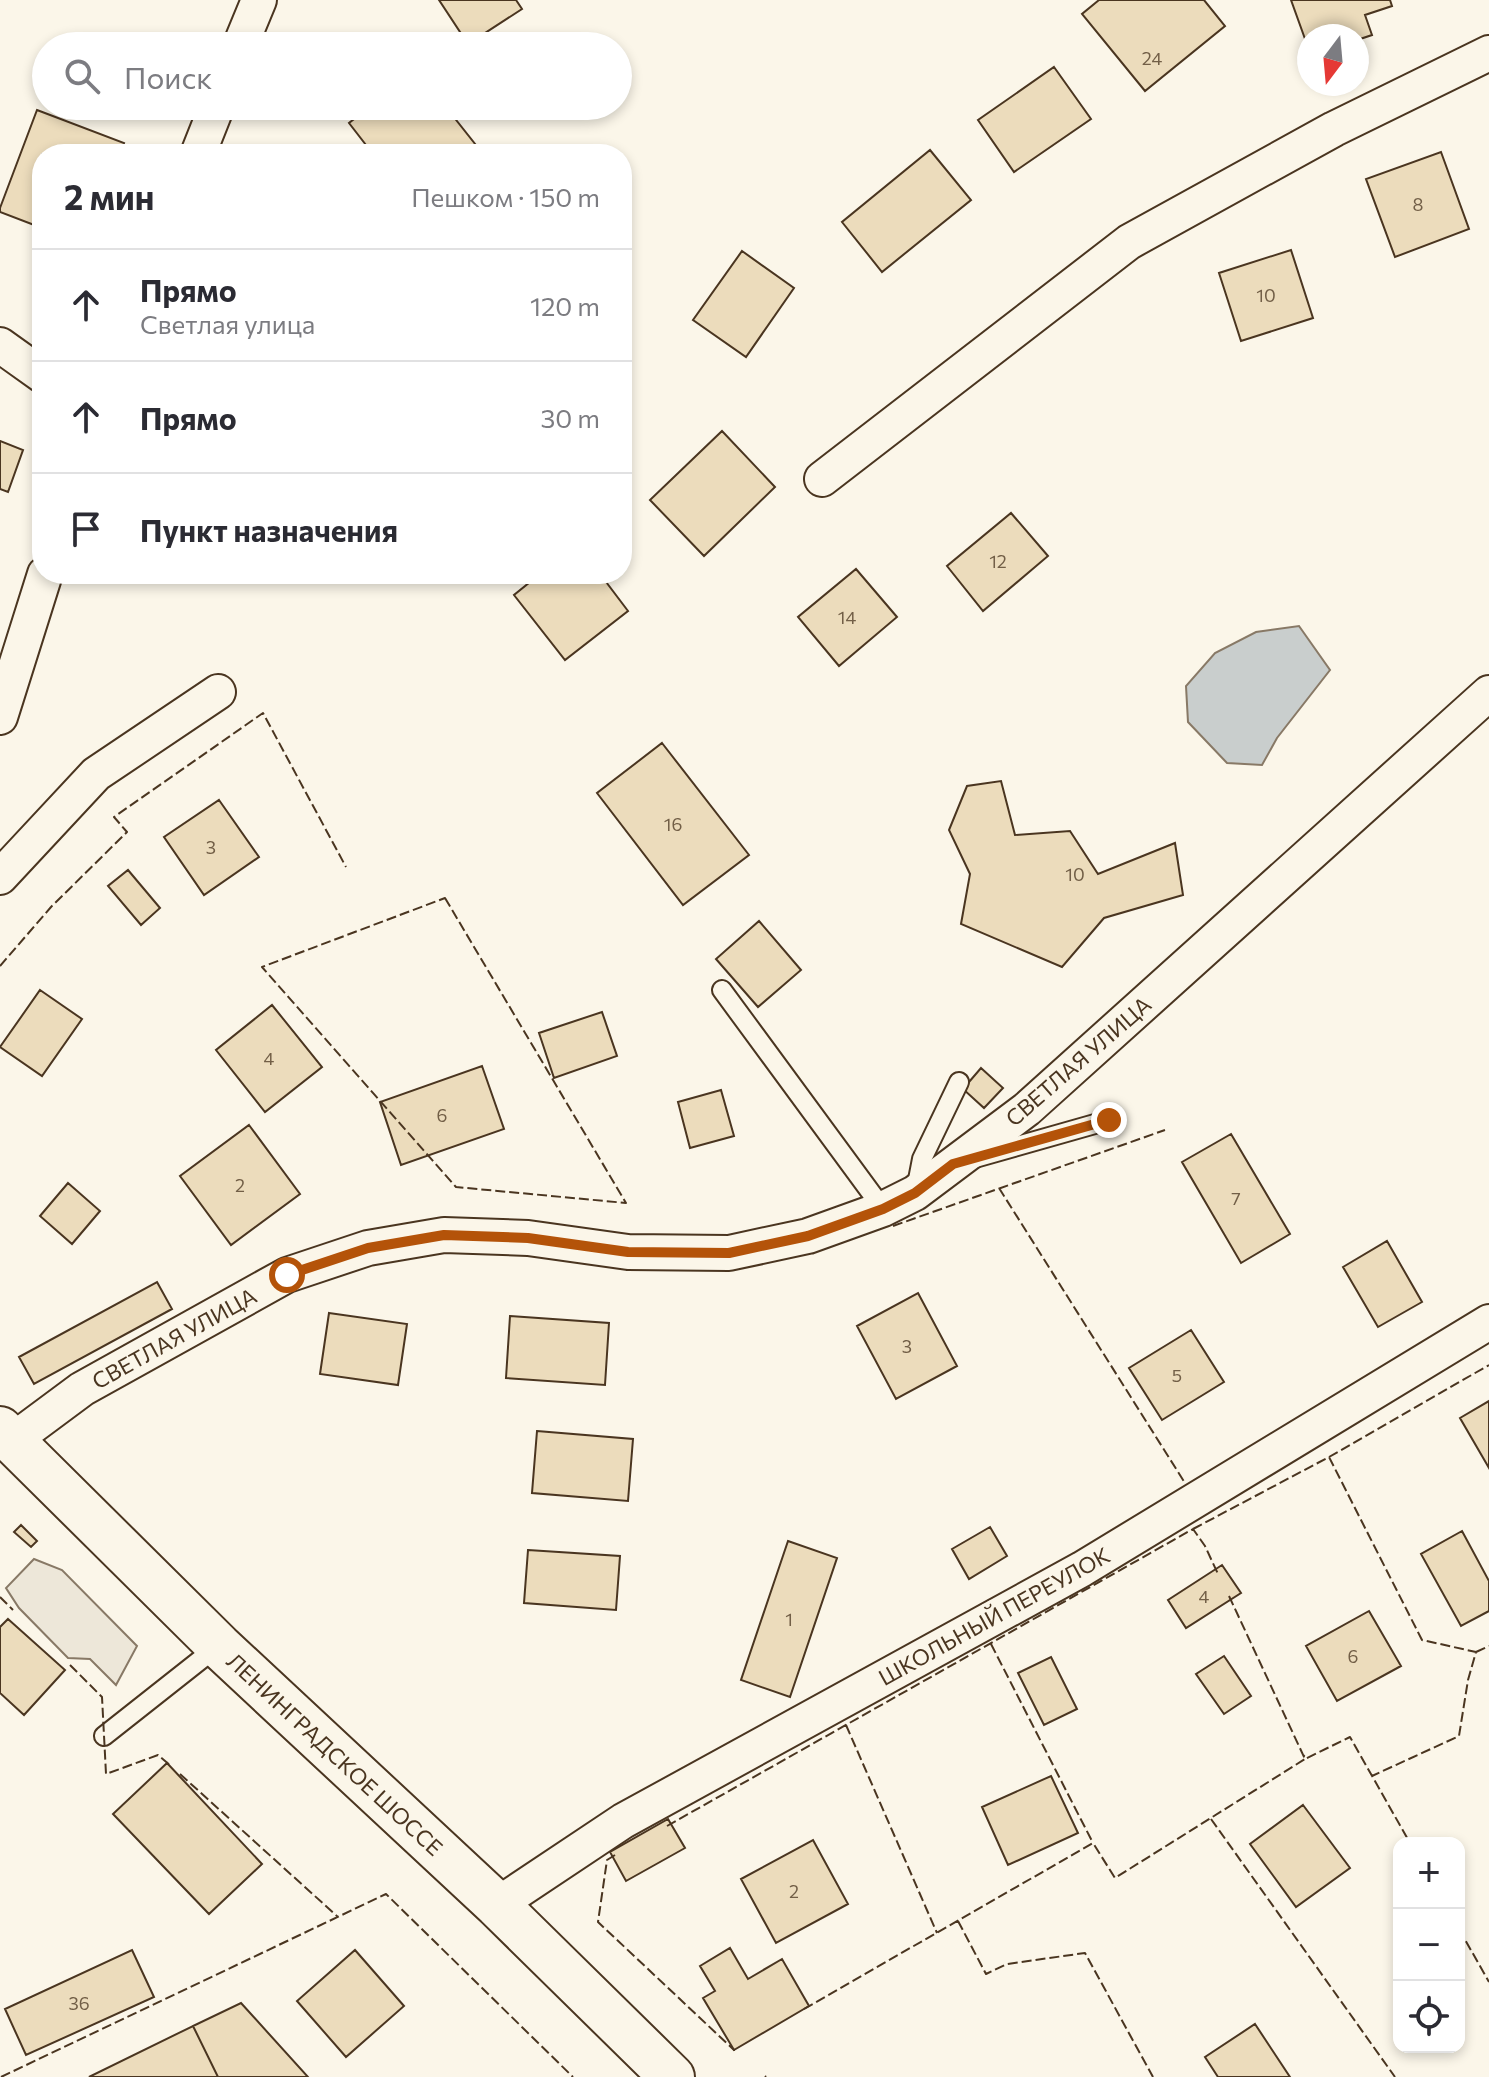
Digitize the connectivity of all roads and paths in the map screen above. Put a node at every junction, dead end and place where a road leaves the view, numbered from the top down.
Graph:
1 (259, 0) edge
2 (246, 32) edge
3 (1489, 53) edge
4 (211, 120) edge
5 (202, 144) edge
6 (0, 345) edge
7 (32, 368) edge
8 (822, 479) dead end
9 (42, 584) edge
10 (218, 692) dead end
11 (1489, 693) edge
12 (0, 717) edge
13 (0, 877) edge
14 (722, 990) dead end
15 (959, 1082) dead end
16 (1109, 1120) dead end
17 (953, 1164) junction
18 (915, 1193) junction
19 (883, 1209) junction
20 (1489, 1322) edge
21 (4, 1444) edge
22 (219, 1646) junction
23 (104, 1736) dead end
24 (497, 1905) junction
25 (672, 2077) edge

1 - 2 street
3 - 8 street
4 - 5 street
6 - 7 street
9 - 12 street
10 - 13 street
11 - 17 street, СВЕТЛАЯ УЛИЦА
14 - 19 lane
15 - 18 lane
16 - 17 lane
17 - 18 street, СВЕТЛАЯ УЛИЦА
18 - 19 street, СВЕТЛАЯ УЛИЦА
19 - 21 street, СВЕТЛАЯ УЛИЦА
20 - 24 street, ШКОЛЬНЫЙ ПЕРЕУЛОК
21 - 22 main road, ЛЕНИНГРАДСКОЕ ШОССЕ
22 - 23 lane
22 - 24 main road, ЛЕНИНГРАДСКОЕ ШОССЕ
24 - 25 main road, ЛЕНИНГРАДСКОЕ ШОССЕ

